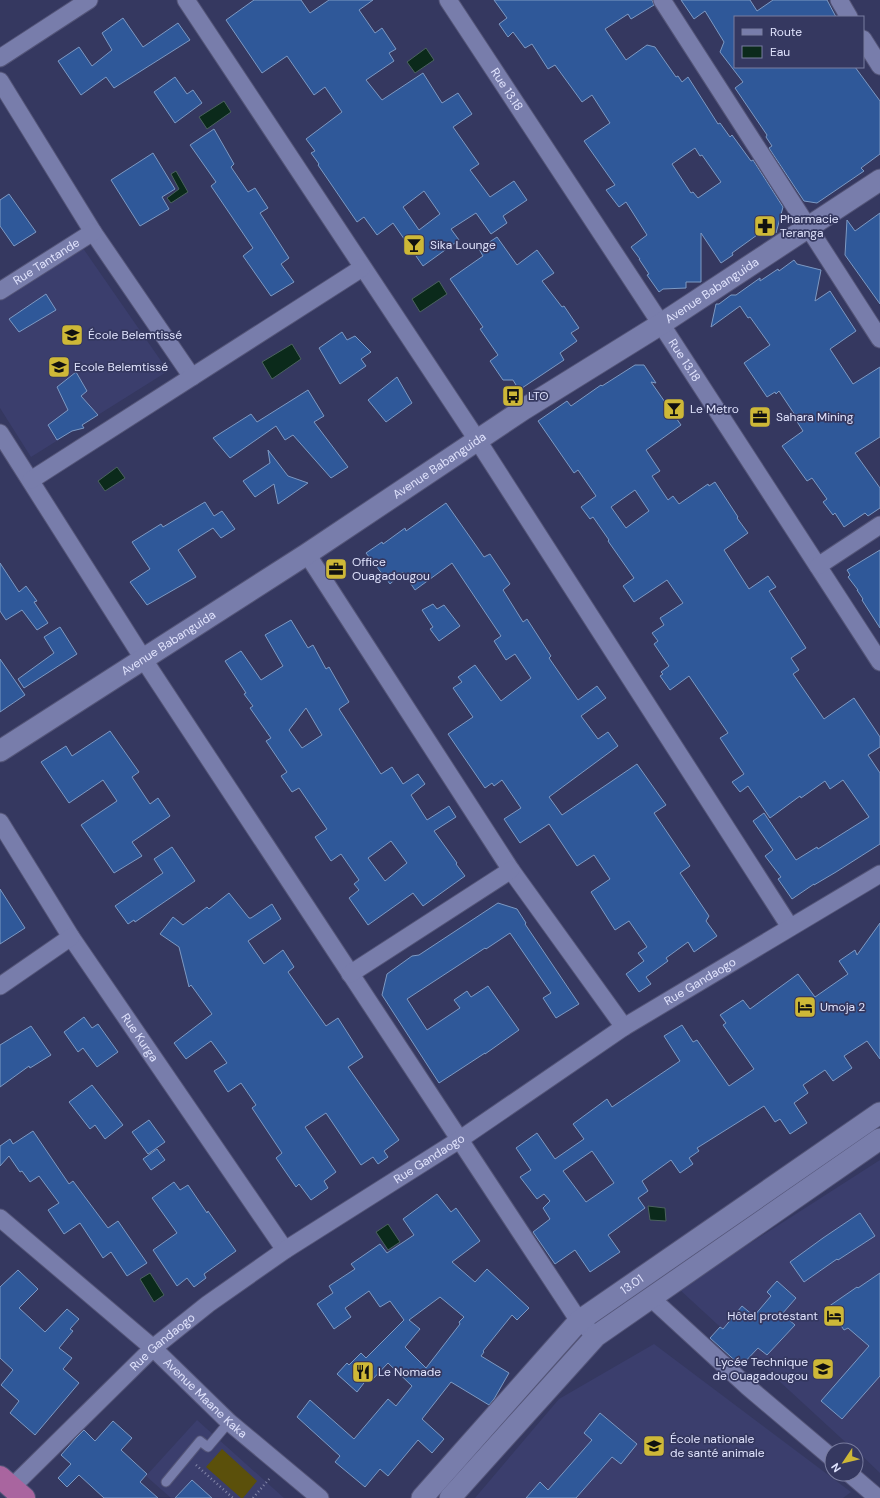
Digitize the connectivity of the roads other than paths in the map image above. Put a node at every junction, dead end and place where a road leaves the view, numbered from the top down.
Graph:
1 (89, 0) edge
2 (186, 0) edge
3 (448, 0) edge
4 (662, 0) edge
5 (839, 0) edge
6 (848, 16) edge
7 (864, 41) edge
8 (0, 58) edge
9 (880, 66) edge
10 (0, 81) edge
11 (880, 180) edge
12 (808, 226) junction
13 (93, 232) junction
14 (362, 268) junction
15 (0, 291) edge
16 (661, 324) junction
17 (880, 339) edge
18 (192, 377) junction
19 (0, 432) edge
20 (478, 441) junction
21 (31, 480) junction
22 (880, 525) edge
23 (307, 554) junction
24 (818, 566) junction
25 (144, 660) junction
26 (880, 662) edge
27 (0, 751) edge
28 (0, 822) edge
29 (511, 870) junction
30 (880, 874) edge
31 (790, 927) junction
32 (71, 937) junction
33 (350, 974) junction
34 (0, 986) edge
35 (624, 1027) junction
36 (880, 1114) edge
37 (880, 1139) edge
38 (459, 1140) junction
39 (0, 1218) edge
40 (285, 1250) junction
41 (651, 1298) junction
42 (579, 1322) junction
43 (596, 1336) junction
44 (153, 1348) junction
45 (229, 1422) junction
46 (824, 1451) edge
47 (166, 1482) dead end
48 (859, 1482) edge
49 (12, 1487) edge
50 (320, 1498) edge
51 (422, 1498) edge
52 (450, 1498) edge
53 (878, 1498) edge

1 - 8 street
2 - 14 street
3 - 16 street, Rue 13.18
4 - 12 street
5 - 6 street
7 - 9 street
10 - 13 street
11 - 12 street, Avenue Babanguida
12 - 16 street, Avenue Babanguida
12 - 17 street
13 - 15 street, Rue Tantande
13 - 18 street
14 - 18 street
14 - 20 street
16 - 20 street, Avenue Babanguida
16 - 24 street, Rue 13.18
18 - 21 street
19 - 21 street
20 - 23 street, Avenue Babanguida
20 - 31 street
21 - 25 street
22 - 24 street
23 - 25 street, Avenue Babanguida
23 - 29 street
24 - 26 street, Rue 13.18
25 - 27 street, Avenue Babanguida
25 - 33 street
28 - 32 street, Rue Kurga
29 - 33 street
29 - 35 street
30 - 31 street, Rue Gandaogo
31 - 35 street, Rue Gandaogo
32 - 34 street
32 - 40 street, Rue Kurga
33 - 38 street
35 - 38 street, Rue Gandaogo
36 - 42 street, 13.01
37 - 41 street, 13.01
38 - 40 street, Rue Gandaogo
38 - 42 street
39 - 44 street, Avenue Maane Kaka
40 - 44 street, Rue Gandaogo
41 - 43 street, 13.01
41 - 46 street
42 - 43 street
42 - 51 street, 13.01
43 - 52 street, 13.01
44 - 45 street, Avenue Maane Kaka
44 - 49 street, Rue Gandaogo
45 - 47 lane
45 - 50 street, Avenue Maane Kaka
48 - 53 street

